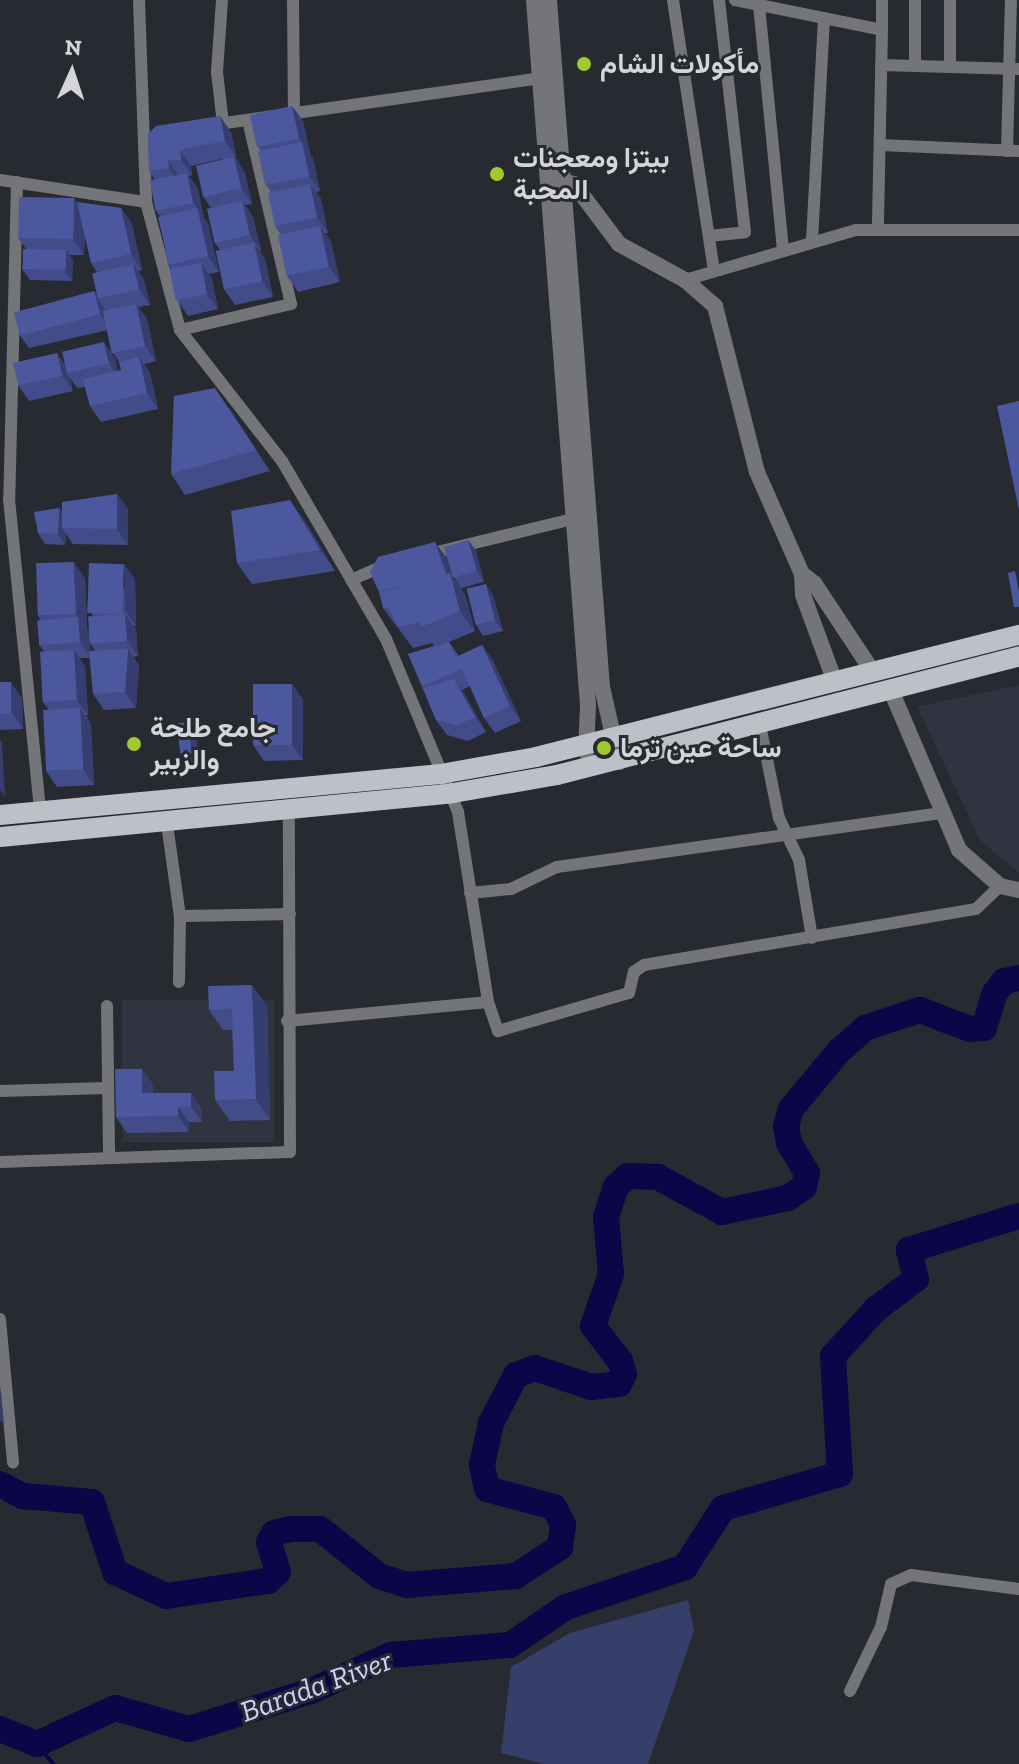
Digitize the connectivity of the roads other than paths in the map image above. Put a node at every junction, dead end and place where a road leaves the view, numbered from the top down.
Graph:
1 (139, 0) edge
2 (222, 0) edge
3 (293, 0) edge
4 (534, 0) edge
5 (549, 0) edge
6 (673, 0) edge
7 (719, 0) edge
8 (735, 0) edge
9 (882, 0) edge
10 (915, 0) edge
11 (950, 0) edge
12 (1011, 0) edge
13 (759, 5) junction
14 (824, 18) junction
15 (882, 30) junction
16 (881, 65) junction
17 (915, 66) junction
18 (950, 66) junction
19 (1014, 69) edge
20 (540, 78) junction
21 (294, 114) junction
22 (248, 121) junction
23 (223, 124) junction
24 (191, 128) edge
25 (160, 131) edge
26 (144, 133) junction
27 (880, 145) junction
28 (1013, 151) edge
29 (0, 180) edge
30 (555, 181) junction
31 (17, 182) junction
32 (146, 202) junction
33 (878, 227) junction
34 (1019, 230) edge
35 (570, 232) junction
36 (552, 233) junction
37 (709, 236) junction
38 (812, 240) junction
39 (783, 248) junction
40 (714, 270) junction
41 (685, 280) junction
42 (180, 330) junction
43 (6, 401) edge
44 (573, 519) junction
45 (0, 547) edge
46 (14, 548) junction
47 (802, 574) junction
48 (351, 580) junction
49 (1019, 635) edge
50 (1019, 656) edge
51 (873, 672) junction
52 (835, 682) junction
53 (890, 688) junction
54 (760, 725) junction
55 (616, 740) junction
56 (586, 747) junction
57 (619, 762) junction
58 (592, 768) junction
59 (441, 774) junction
60 (453, 793) junction
61 (40, 811) junction
62 (289, 811) junction
63 (943, 813) junction
64 (0, 815) edge
65 (167, 824) junction
66 (787, 836) junction
67 (0, 837) edge
68 (1000, 886) junction
69 (1019, 890) edge
70 (470, 893) junction
71 (290, 914) junction
72 (180, 916) junction
73 (812, 938) junction
74 (179, 982) dead end
75 (488, 1002) junction
76 (107, 1006) dead end
77 (287, 1021) junction
78 (107, 1088) junction
79 (0, 1091) edge
80 (109, 1158) junction
81 (0, 1162) edge
82 (0, 1319) edge
83 (13, 1462) dead end
84 (1019, 1589) edge
85 (850, 1691) dead end

1 - 26 street
2 - 23 street
3 - 21 street
4 - 20 street
5 - 30 street
6 - 37 street
7 - 37 street
8 - 13 street
9 - 15 street
10 - 17 street
11 - 18 street
12 - 19 street
13 - 14 street
13 - 39 street
14 - 15 street
14 - 38 street
15 - 16 street
16 - 17 street
16 - 27 street
17 - 18 street
18 - 19 street
19 - 28 street
20 - 21 street
20 - 30 street
21 - 22 street
22 - 23 street
22 - 42 street
23 - 24 street
25 - 26 street
26 - 32 street
27 - 28 street
27 - 33 street
29 - 31 street
30 - 35 street
30 - 36 street
30 - 41 street
31 - 32 street
31 - 43 street
32 - 42 street
33 - 34 street
33 - 38 street
35 - 36 street
35 - 55 street
36 - 44 street
37 - 40 street
38 - 39 street
39 - 40 street
40 - 41 street
41 - 47 street
42 - 48 street
43 - 46 street
44 - 48 street
44 - 56 street
45 - 46 street
46 - 61 street
47 - 51 street
47 - 52 street
48 - 59 street
49 - 51 main road
50 - 53 main road
51 - 52 main road
52 - 55 main road
53 - 54 main road
53 - 63 street
54 - 57 main road
54 - 66 street
55 - 56 main road
55 - 57 street
56 - 58 street
56 - 59 main road
57 - 58 main road
58 - 60 main road
59 - 60 street
59 - 61 main road
60 - 62 main road
60 - 70 street
61 - 64 main road
62 - 65 main road
62 - 71 street
63 - 66 street
63 - 68 street
65 - 67 main road
65 - 72 street
66 - 70 street
66 - 73 street
68 - 69 street
68 - 73 street
70 - 75 street
71 - 72 street
71 - 77 street
72 - 74 street
73 - 75 street
75 - 77 street
76 - 78 street
77 - 80 street
78 - 79 street
78 - 80 street
80 - 81 street
82 - 83 street
84 - 85 street

